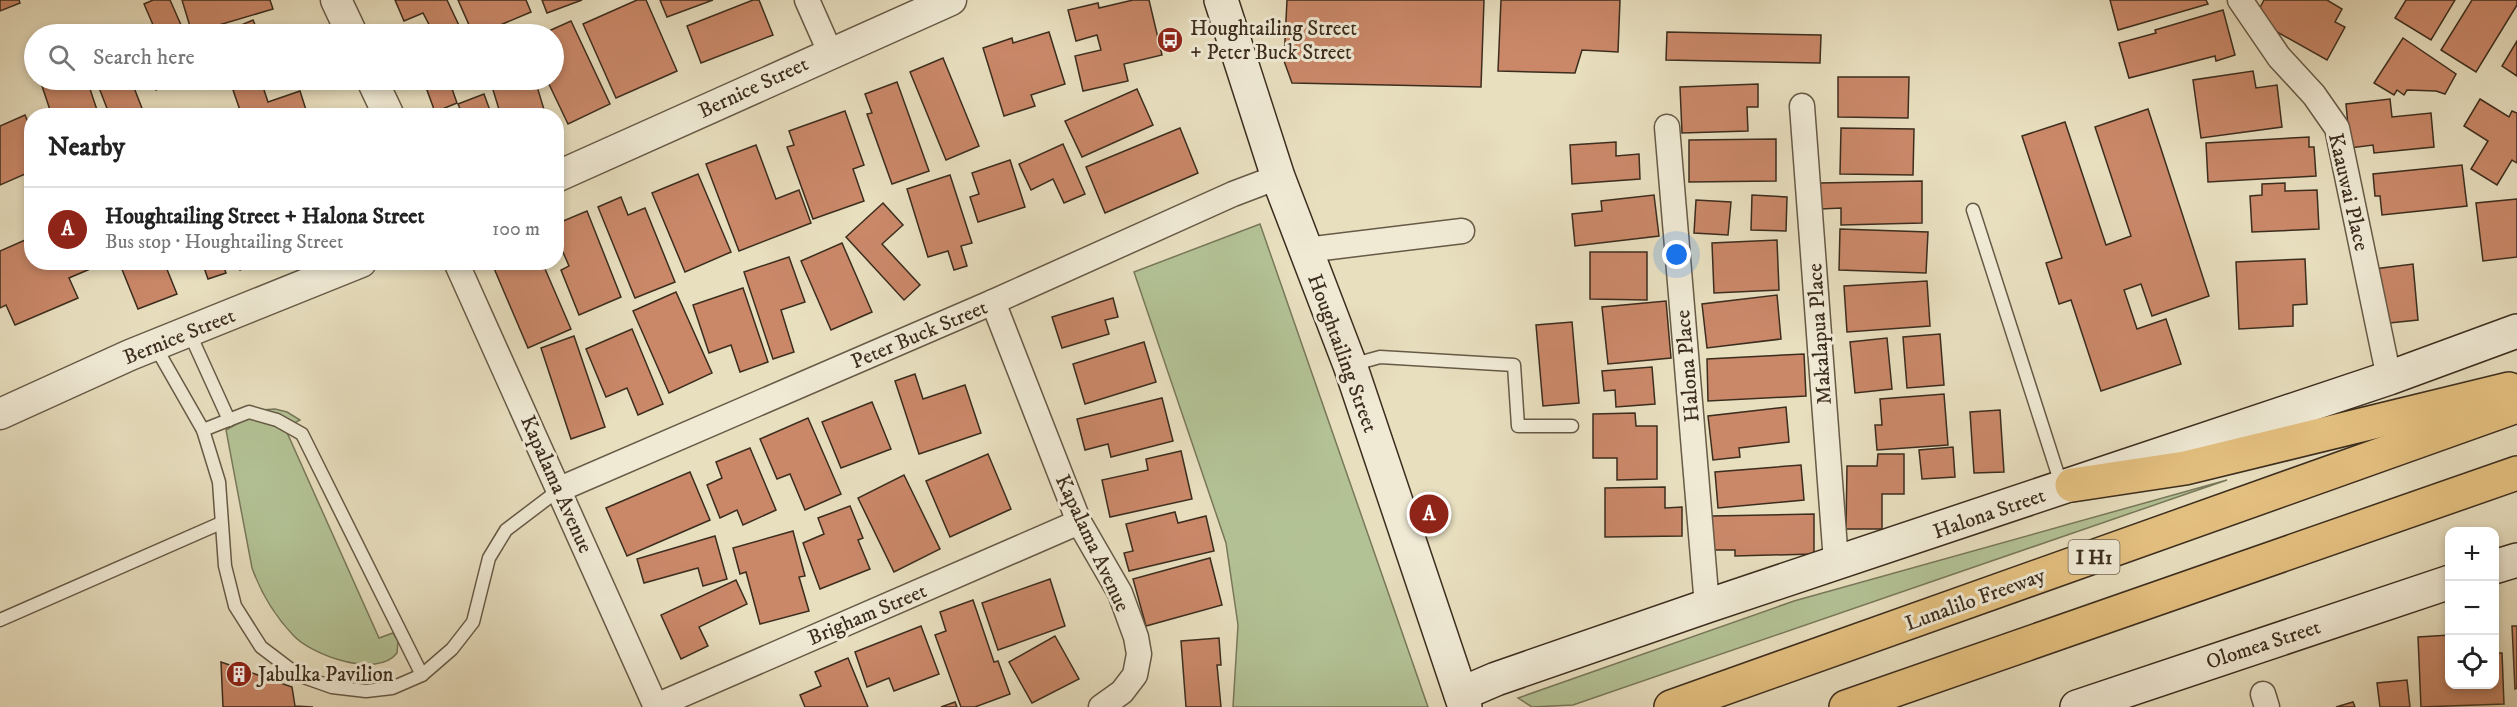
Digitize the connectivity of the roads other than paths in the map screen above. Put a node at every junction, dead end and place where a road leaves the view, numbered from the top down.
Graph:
1 (336, 0) edge
2 (807, 0) edge
3 (951, 0) edge
4 (1221, 0) edge
5 (2240, 0) edge
6 (347, 24) edge
7 (830, 52) junction
8 (377, 90) edge
9 (1802, 106) dead end
10 (385, 108) edge
11 (1667, 126) dead end
12 (564, 173) edge
13 (1278, 177) junction
14 (1973, 210) dead end
15 (1462, 231) dead end
16 (1306, 250) junction
17 (341, 270) edge
18 (460, 270) edge
19 (993, 302) junction
20 (2517, 331) edge
21 (189, 332) junction
22 (155, 346) junction
23 (1350, 365) junction
24 (2389, 378) junction
25 (2517, 387) edge
26 (2517, 406) edge
27 (0, 414) edge
28 (229, 420) junction
29 (1572, 426) dead end
30 (203, 430) junction
31 (2517, 473) edge
32 (2067, 486) junction
33 (560, 489) junction
34 (1079, 522) junction
35 (221, 523) junction
36 (2517, 560) edge
37 (1836, 562) junction
38 (2499, 565) edge
39 (2445, 584) edge
40 (1707, 606) junction
41 (0, 620) edge
42 (422, 675) junction
43 (1463, 701) edge
44 (656, 706) edge
45 (1101, 707) edge
46 (1671, 707) edge
47 (1846, 707) edge
48 (2077, 707) edge

1 - 6 street
2 - 7 street
3 - 7 street, Bernice Street
4 - 13 main road, Houghtailing Street
5 - 24 street, Kaauwai Place
7 - 12 street, Bernice Street
8 - 10 street
9 - 37 street, Makalapua Place
11 - 40 street, Halona Place
13 - 16 main road, Houghtailing Street
13 - 19 street, Peter Buck Street
14 - 32 lane
15 - 16 street
16 - 23 main road, Houghtailing Street
17 - 21 street, Bernice Street
18 - 33 street, Kapalama Avenue
19 - 33 street, Peter Buck Street
19 - 34 street, Kapalama Avenue
20 - 24 main road, Halona Street
21 - 22 street, Bernice Street
21 - 28 lane
22 - 27 street, Bernice Street
22 - 30 lane
23 - 29 lane
23 - 43 main road, Houghtailing Street
24 - 32 main road, Halona Street
25 - 32 highway
26 - 46 highway, Lunalilo Freeway / I H1
28 - 30 lane
28 - 42 lane
30 - 35 lane
31 - 47 highway
32 - 37 main road, Halona Street
33 - 42 lane
33 - 44 street, Kapalama Avenue
34 - 44 street, Brigham Street
34 - 45 street, Kapalama Avenue
35 - 41 lane
35 - 42 lane
36 - 38 main road
37 - 40 main road, Halona Street
39 - 48 main road, Olomea Street
40 - 43 main road, Halona Street

